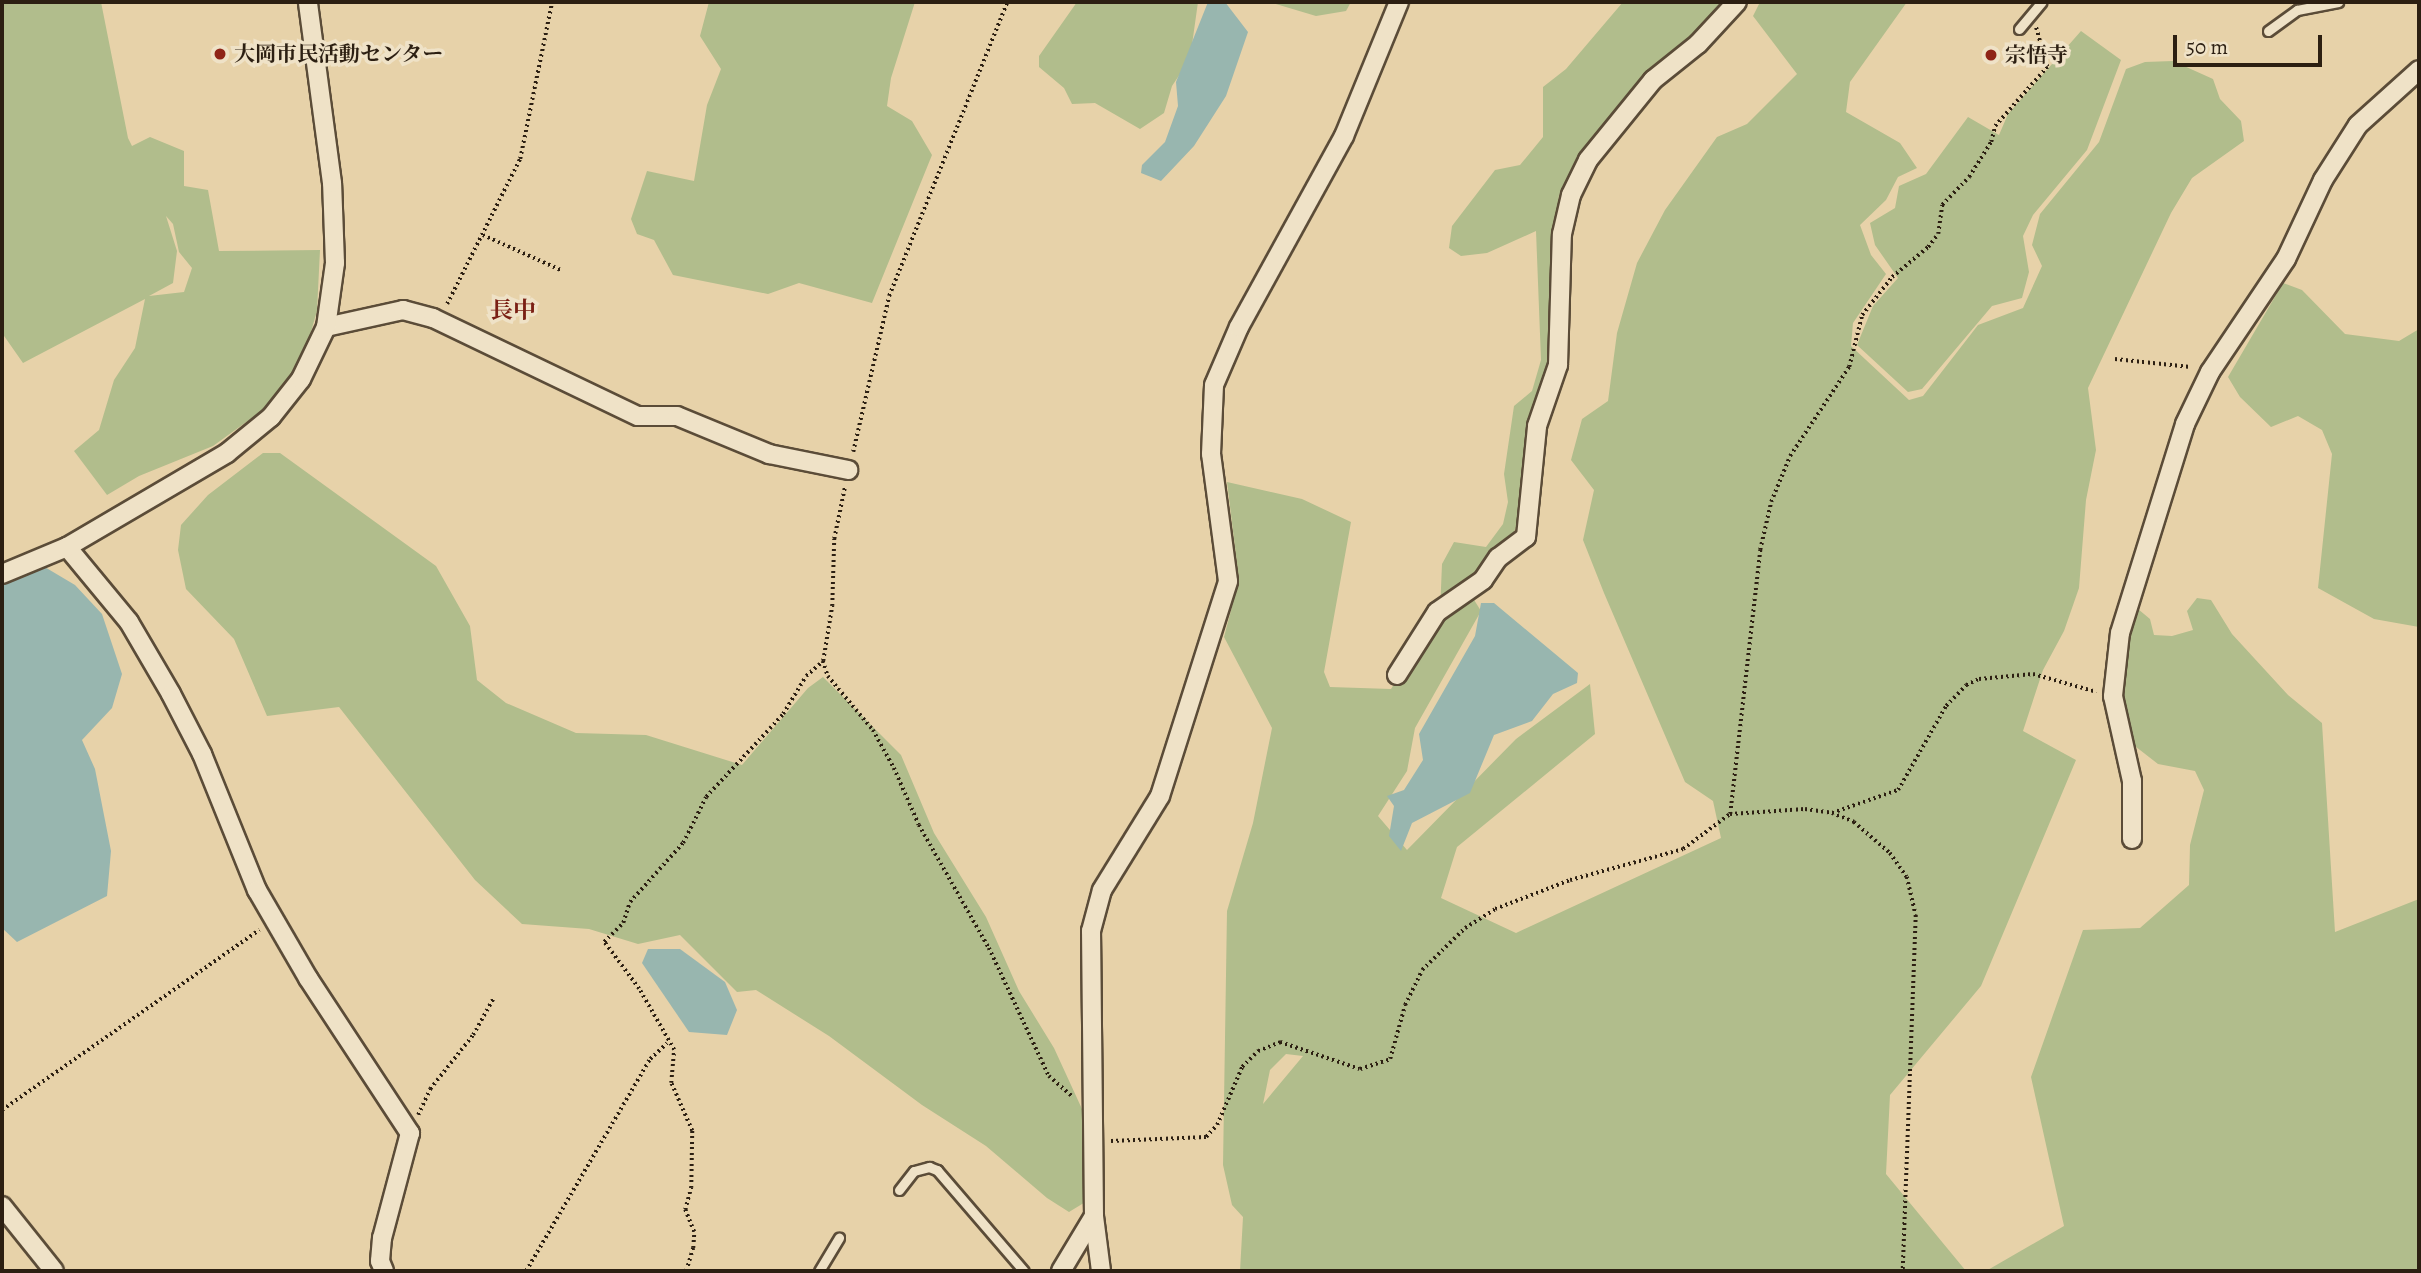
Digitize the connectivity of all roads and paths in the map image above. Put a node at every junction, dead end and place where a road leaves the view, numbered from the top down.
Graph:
1 (307, 2) edge
2 (552, 2) edge
3 (1007, 2) edge
4 (1399, 2) edge
5 (1737, 2) edge
6 (2042, 2) edge
7 (2338, 2) edge
8 (2030, 16) junction
9 (2019, 29) dead end
10 (2267, 31) dead end
11 (2419, 69) edge
12 (484, 235) junction
13 (561, 270) dead end
14 (439, 321) junction
15 (326, 327) junction
16 (2115, 359) dead end
17 (2210, 372) junction
18 (848, 470) junction
19 (67, 547) junction
20 (2, 574) edge
21 (823, 661) junction
22 (1396, 675) dead end
23 (2113, 696) junction
24 (1832, 813) junction
25 (1730, 814) junction
26 (2132, 839) dead end
27 (275, 919) junction
28 (493, 999) dead end
29 (667, 1042) junction
30 (1092, 1101) junction
31 (2, 1110) edge
32 (410, 1133) junction
33 (1095, 1142) junction
34 (899, 1190) dead end
35 (2, 1206) edge
36 (1094, 1216) junction
37 (839, 1238) dead end
38 (54, 1271) edge
39 (384, 1271) edge
40 (526, 1271) edge
41 (686, 1271) edge
42 (819, 1271) edge
43 (1024, 1271) edge
44 (1061, 1271) edge
45 (1101, 1271) edge
46 (1903, 1271) edge

1 - 15 street
2 - 12 path
3 - 18 path
4 - 30 street
5 - 22 street
6 - 8 lane
7 - 10 lane
8 - 9 lane
8 - 25 path
11 - 17 street
12 - 13 path
12 - 14 path
14 - 15 street
14 - 18 street
15 - 19 street
16 - 17 path
17 - 23 street
18 - 21 path
19 - 20 street
19 - 27 street
21 - 29 path
21 - 30 path
23 - 24 path
23 - 26 street
24 - 25 path
24 - 46 path
25 - 33 path
27 - 31 path
27 - 32 street
28 - 32 path
29 - 40 path
29 - 41 path
30 - 33 street
32 - 39 street
33 - 36 street
34 - 43 lane
35 - 38 street
36 - 44 street
36 - 45 street
37 - 42 lane

